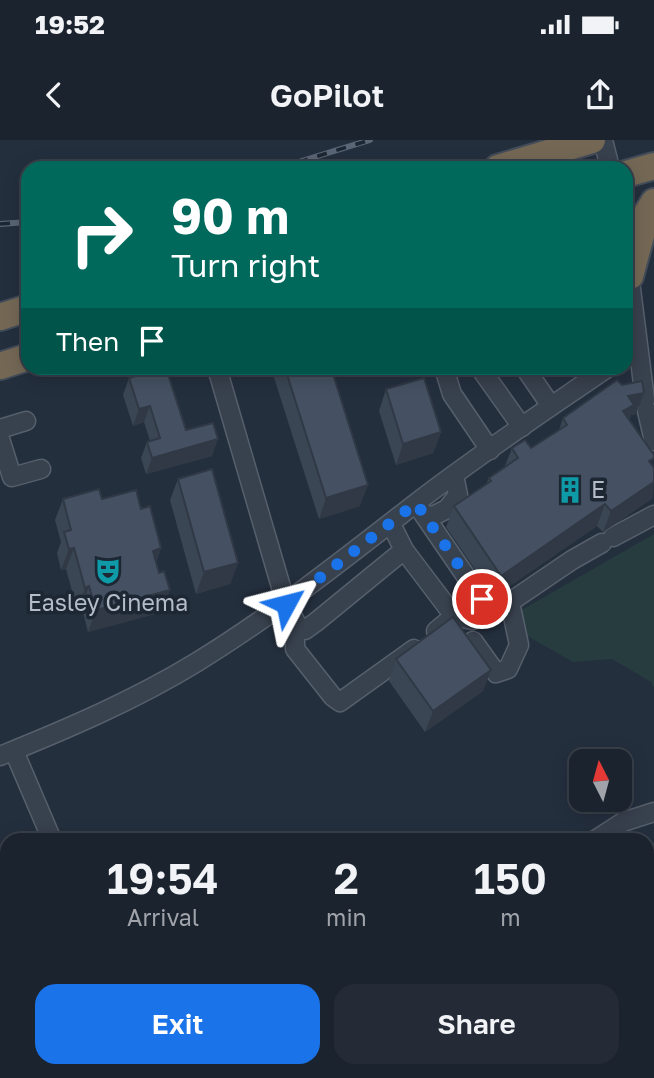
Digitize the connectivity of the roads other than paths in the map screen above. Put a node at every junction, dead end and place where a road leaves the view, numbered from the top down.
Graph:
1 (592, 140) edge
2 (603, 140) edge
3 (522, 161) edge
4 (608, 161) edge
5 (654, 166) edge
6 (633, 172) edge
7 (654, 202) edge
8 (633, 251) edge
9 (21, 310) edge
10 (0, 317) edge
11 (633, 355) edge
12 (21, 359) edge
13 (0, 366) edge
14 (219, 375) edge
15 (446, 375) edge
16 (485, 375) edge
17 (530, 375) edge
18 (581, 375) edge
19 (551, 406) junction
20 (26, 421) dead end
21 (522, 427) junction
22 (0, 429) edge
23 (0, 439) edge
24 (654, 441) edge
25 (490, 450) junction
26 (41, 469) dead end
27 (420, 509) junction
28 (654, 515) edge
29 (391, 524) junction
30 (404, 550) junction
31 (286, 604) junction
32 (500, 607) junction
33 (454, 616) junction
34 (300, 630) junction
35 (7, 754) edge
36 (654, 803) edge
37 (646, 814) edge
38 (48, 833) edge
39 (611, 833) edge

1 - 3 highway
2 - 4 street
5 - 6 highway
7 - 8 highway
9 - 10 highway
11 - 24 street
12 - 13 highway
14 - 31 street
15 - 25 street
16 - 21 street
17 - 19 street
18 - 19 street
19 - 21 street
20 - 22 street
21 - 25 street
23 - 26 street
25 - 27 street
27 - 29 street
27 - 32 street
28 - 32 street
29 - 30 street
29 - 31 street
30 - 33 street
30 - 34 street
31 - 34 street
31 - 35 street
32 - 33 street
32 - 33 street
33 - 34 street
35 - 38 street
36 - 37 street
37 - 39 street

